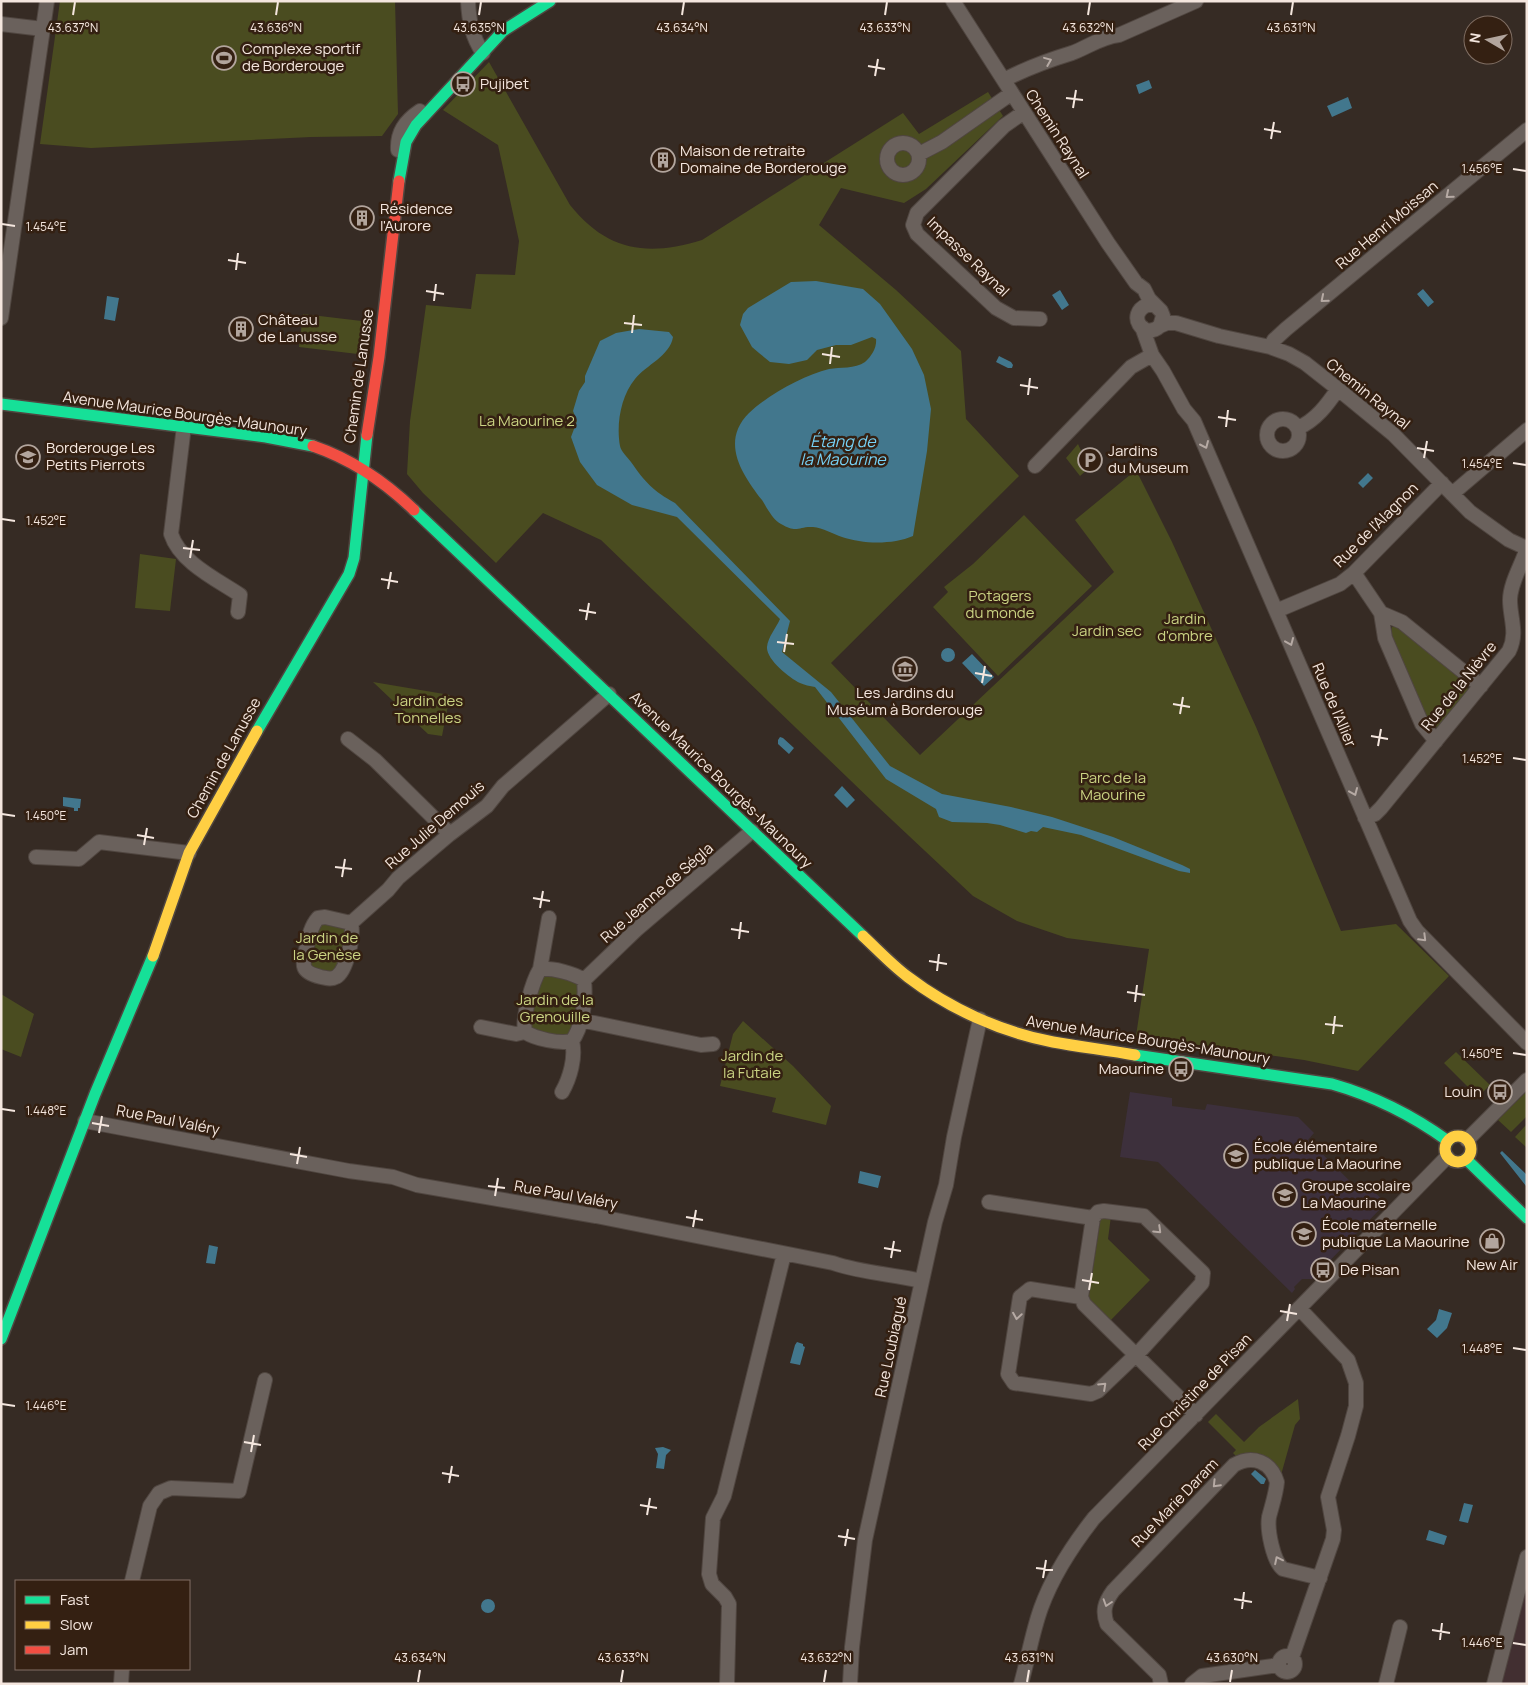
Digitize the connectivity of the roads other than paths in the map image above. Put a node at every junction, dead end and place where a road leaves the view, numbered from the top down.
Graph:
1 (47, 1) edge
2 (550, 1) edge
3 (953, 1) edge
4 (1196, 1) edge
5 (468, 8) edge
6 (1, 24) edge
7 (43, 29) junction
8 (483, 53) junction
9 (1004, 80) junction
10 (443, 94) joint
11 (1012, 94) junction
12 (1024, 112) junction
13 (1527, 130) edge
14 (919, 154) dead end
15 (400, 179) joint
16 (1152, 308) junction
17 (1, 318) edge
18 (1040, 320) dead end
19 (1188, 326) junction
20 (1142, 327) junction
21 (1158, 327) junction
22 (1270, 347) junction
23 (1152, 355) junction
24 (1338, 389) junction
25 (1, 404) edge
26 (184, 426) junction
27 (1298, 428) dead end
28 (1527, 430) edge
29 (1035, 466) dead end
30 (363, 471) junction
31 (1442, 483) junction
32 (1452, 494) junction
33 (1525, 544) edge
34 (1354, 573) junction
35 (1276, 611) junction
36 (238, 612) dead end
37 (1381, 613) junction
38 (1481, 686) junction
39 (608, 694) junction
40 (348, 739) dead end
41 (1436, 741) junction
42 (1365, 818) junction
43 (752, 831) junction
44 (450, 834) junction
45 (189, 852) junction
46 (36, 857) dead end
47 (549, 918) dead end
48 (351, 923) junction
49 (540, 969) junction
50 (584, 980) junction
51 (980, 1019) junction
52 (580, 1020) junction
53 (481, 1027) dead end
54 (525, 1032) junction
55 (572, 1042) junction
56 (1526, 1042) edge
57 (713, 1044) dead end
58 (1527, 1080) edge
59 (562, 1092) dead end
60 (85, 1121) junction
61 (1448, 1140) junction
62 (1467, 1140) junction
63 (1447, 1157) junction
64 (1466, 1159) junction
65 (989, 1202) dead end
66 (1095, 1215) junction
67 (1527, 1218) edge
68 (784, 1254) junction
69 (922, 1281) junction
70 (1081, 1296) junction
71 (1299, 1308) junction
72 (4, 1322) edge
73 (1, 1339) edge
74 (1135, 1354) junction
75 (265, 1380) dead end
76 (1196, 1414) junction
77 (1527, 1557) edge
78 (1320, 1578) junction
79 (132, 1580) edge
80 (1400, 1627) dead end
81 (122, 1670) edge
82 (1287, 1673) edge
83 (121, 1684) edge
84 (727, 1684) edge
85 (850, 1684) edge
86 (1021, 1684) edge
87 (1161, 1684) edge
88 (1192, 1684) edge
89 (1386, 1684) edge
90 (1494, 1684) edge

1 - 7 street
2 - 8 street, Chemin de Lanusse
3 - 9 street, Chemin Raynal
9 -> 4 street
5 - 8 street
6 - 7 street
7 - 17 street
8 - 10 street, Chemin de Lanusse
9 - 11 street, Chemin Raynal
10 - 15 street, Chemin de Lanusse
11 - 12 street, Chemin Raynal
11 - 14 street
12 - 16 street, Chemin Raynal
12 - 18 street, Impasse Raynal
13 -> 22 street, Rue Henri Moissan
15 - 30 street, Chemin de Lanusse
16 - 19 street, Chemin Raynal
16 - 20 street
16 - 21 street
19 - 21 street, Chemin Raynal
19 - 22 street, Chemin Raynal
20 - 21 street
20 - 23 street, Rue de l'Allier
21 - 23 street
22 - 24 street, Chemin Raynal
23 - 29 street
23 -> 35 street, Rue de l'Allier
24 - 27 street
24 - 31 street, Chemin Raynal
25 - 26 street, Avenue Maurice Bourgès-Maunoury
26 - 30 street, Avenue Maurice Bourgès-Maunoury
26 - 36 street
28 - 32 street
30 - 39 street, Avenue Maurice Bourgès-Maunoury
30 - 45 street, Chemin de Lanusse
31 - 32 street, Chemin Raynal
31 - 34 street, Rue de l'Alagnon
32 - 33 street, Chemin Raynal
33 - 38 street, Rue de la Nièvre
34 - 35 street, Rue de l'Alagnon
34 - 37 street
35 -> 42 street, Rue de l'Allier
37 - 38 street
37 - 41 street
38 - 41 street, Rue de la Nièvre
39 - 43 street, Avenue Maurice Bourgès-Maunoury
39 - 44 street, Rue Julie Demouis
40 - 44 street
41 - 42 street, Rue de la Nièvre
42 -> 56 street, Rue de l'Allier
43 - 50 street, Rue Jeanne de Ségla
43 - 51 street, Avenue Maurice Bourgès-Maunoury
44 - 48 street, Rue Julie Demouis
45 - 46 street
45 - 60 street, Chemin de Lanusse
47 - 49 street
48 - 48 street
49 - 50 street
49 - 54 street
50 - 52 street
51 - 61 street, Avenue Maurice Bourgès-Maunoury
51 - 69 street, Rue Loubiagué
52 - 55 street
52 - 57 street
53 - 54 street
54 - 55 street
55 - 59 street
58 - 62 street
60 - 68 street, Rue Paul Valéry
60 - 72 street, Chemin de Lanusse
61 - 62 street
61 - 63 street
62 - 64 street
63 - 64 street
63 - 71 street, Rue Christine de Pisan
64 - 67 street
65 - 66 street
66 - 70 street
66 -> 74 street
68 - 69 street, Rue Paul Valéry
68 - 84 street
69 - 85 street, Rue Loubiagué
70 - 74 street
70 -> 74 street
71 - 76 street, Rue Christine de Pisan
71 - 78 street
72 - 73 street, Chemin de Lanusse
74 - 76 street
75 - 79 street
76 - 86 street, Rue Christine de Pisan
77 - 90 street
78 - 82 street
78 -> 87 street, Rue Marie Daram
80 - 89 street
81 - 83 street
82 - 88 street

